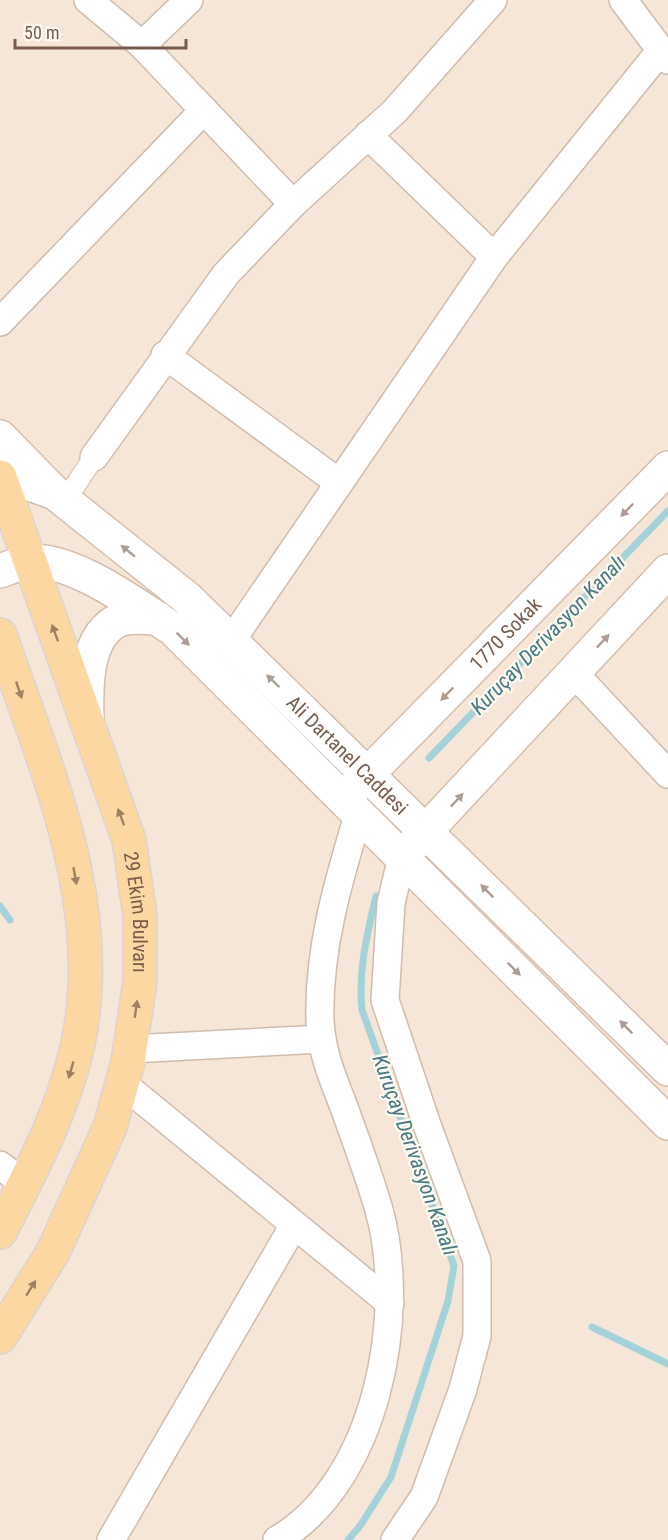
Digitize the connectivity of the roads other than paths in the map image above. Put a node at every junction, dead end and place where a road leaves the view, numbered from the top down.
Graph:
1 (88, 0) edge
2 (189, 0) edge
3 (493, 0) edge
4 (623, 0) edge
5 (142, 45) junction
6 (664, 55) edge
7 (204, 110) junction
8 (368, 135) junction
9 (293, 204) junction
10 (494, 257) junction
11 (0, 322) edge
12 (165, 355) junction
13 (0, 438) edge
14 (94, 457) joint
15 (668, 468) edge
16 (0, 479) edge
17 (338, 482) junction
18 (60, 497) junction
19 (14, 566) edge
20 (668, 571) edge
21 (157, 618) junction
22 (0, 635) edge
23 (231, 641) junction
24 (574, 673) junction
25 (87, 721) junction
26 (369, 774) junction
27 (668, 774) edge
28 (350, 807) junction
29 (427, 832) junction
30 (402, 857) junction
31 (322, 1039) junction
32 (130, 1049) junction
33 (668, 1068) edge
34 (123, 1083) junction
35 (668, 1123) edge
36 (12, 1175) edge
37 (294, 1225) junction
38 (0, 1232) edge
39 (390, 1303) junction
40 (0, 1337) edge
41 (111, 1540) edge
42 (277, 1540) edge
43 (395, 1540) edge

1 - 5 street
2 - 5 street
3 - 8 street
4 - 6 street
5 - 7 street
6 - 10 street
7 - 9 street
7 - 11 street
8 - 9 street
8 - 10 street
9 - 12 street
10 - 17 street
12 - 14 street
12 - 17 street
13 - 18 main road
14 - 18 street
15 -> 26 main road, 1770 Sokak
16 - 18 main road, Ali Dartanel Caddesi
16 - 19 main road, 29 Ekim Bulvarı
17 - 23 street
23 -> 18 main road, Ali Dartanel Caddesi
19 - 21 main road, Ali Dartanel Caddesi
25 -> 19 main road, 29 Ekim Bulvarı
24 -> 20 main road
21 - 25 main road
21 -> 28 main road, Ali Dartanel Caddesi
22 -> 36 main road
26 -> 23 main road, Ali Dartanel Caddesi
24 - 27 street
29 -> 24 main road
32 -> 25 main road, 29 Ekim Bulvarı
26 - 28 main road, 1770 Sokak
26 - 29 main road, Ali Dartanel Caddesi
28 - 30 main road, Ali Dartanel Caddesi
28 - 31 street
29 - 30 main road
33 -> 29 main road, Ali Dartanel Caddesi
30 -> 35 main road, Ali Dartanel Caddesi
30 - 43 street
31 - 32 street
31 - 39 street
32 - 34 main road, 29 Ekim Bulvarı
34 - 37 street
40 -> 34 main road, 29 Ekim Bulvarı
36 - 38 main road
37 - 39 street
37 - 41 street
39 - 42 street

